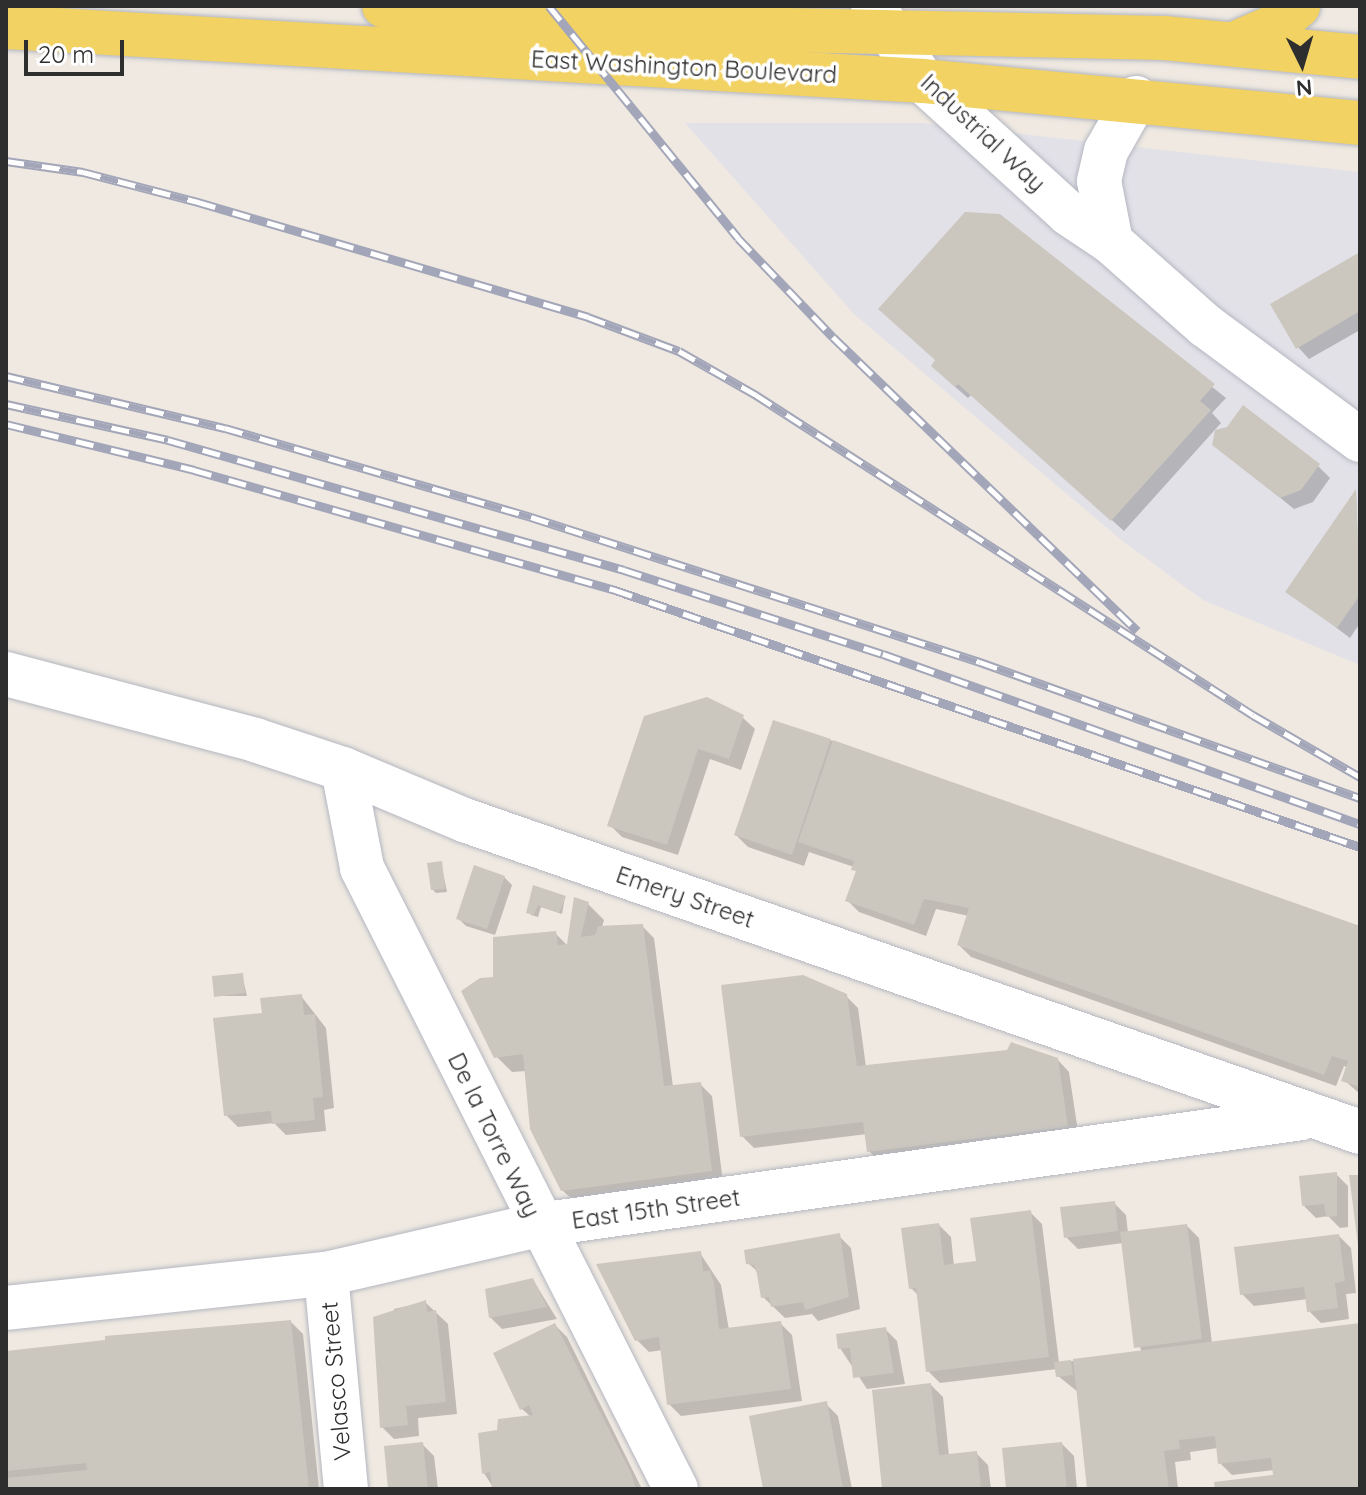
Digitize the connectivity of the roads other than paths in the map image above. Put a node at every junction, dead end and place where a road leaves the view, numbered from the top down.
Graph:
1 (384, 6) edge
2 (1298, 6) edge
3 (882, 19) edge
4 (6, 27) edge
5 (1234, 44) junction
6 (1360, 57) edge
7 (923, 81) junction
8 (1136, 98) junction
9 (1360, 123) edge
10 (1111, 242) junction
11 (1360, 440) edge
12 (6, 674) edge
13 (343, 769) junction
14 (1308, 1117) junction
15 (1360, 1132) edge
16 (539, 1225) junction
17 (326, 1274) junction
18 (6, 1308) edge
19 (346, 1489) edge
20 (676, 1489) edge

1 - 3 main road, East Washington Boulevard
2 - 5 main road
3 - 5 main road, East Washington Boulevard
3 - 7 street, Industrial Way
4 - 7 main road, East Washington Boulevard
5 - 6 main road, East Washington Boulevard
7 - 8 main road, East Washington Boulevard
7 - 10 street, Industrial Way
8 - 9 main road, East Washington Boulevard
8 - 10 street
10 - 11 street, Industrial Way
12 - 13 street, Emery Street
13 - 14 street, Emery Street
13 - 16 street, De la Torre Way
14 - 15 street, Emery Street
14 - 16 street, East 15th Street
16 - 17 street, East 15th Street
16 - 20 street, De la Torre Way
17 - 18 street, East 15th Street
17 - 19 street, Velasco Street

